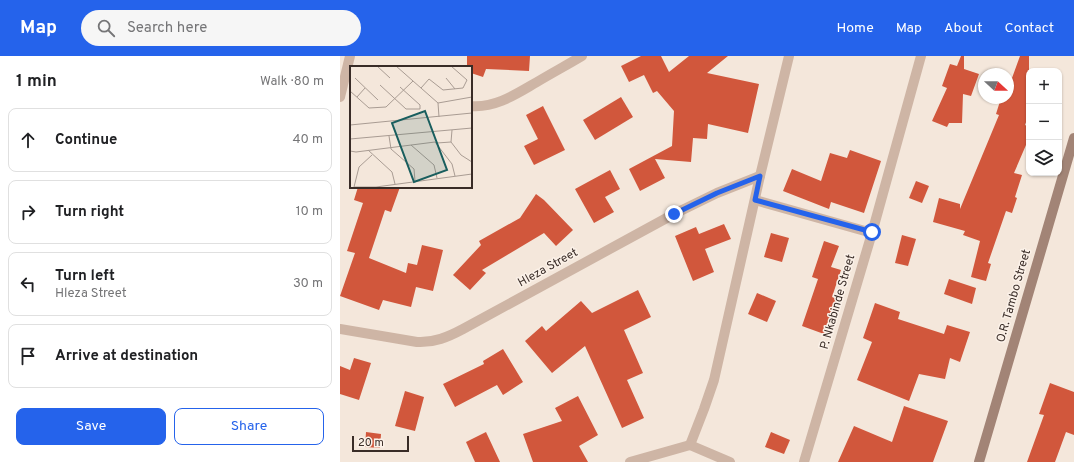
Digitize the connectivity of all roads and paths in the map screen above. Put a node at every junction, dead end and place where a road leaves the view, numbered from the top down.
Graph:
1 (350, 56) edge
2 (582, 56) edge
3 (789, 56) edge
4 (921, 56) edge
5 (349, 70) edge
6 (340, 97) edge
7 (472, 106) edge
8 (1074, 138) edge
9 (760, 176) junction
10 (755, 200) junction
11 (872, 232) junction
12 (340, 329) edge
13 (690, 445) junction
14 (670, 450) junction
15 (630, 462) edge
16 (667, 462) edge
17 (730, 462) edge
18 (804, 462) edge
19 (979, 462) edge

1 - 5 street
2 - 7 street
3 - 9 street
4 - 11 street, P. Nkabinde Street
5 - 6 street
8 - 19 street, O.R. Tambo Street
9 - 10 street
9 - 12 street, Hleza Street
10 - 11 street
10 - 13 street
11 - 18 street, P. Nkabinde Street
13 - 14 street
13 - 17 street
14 - 15 street
14 - 16 street

